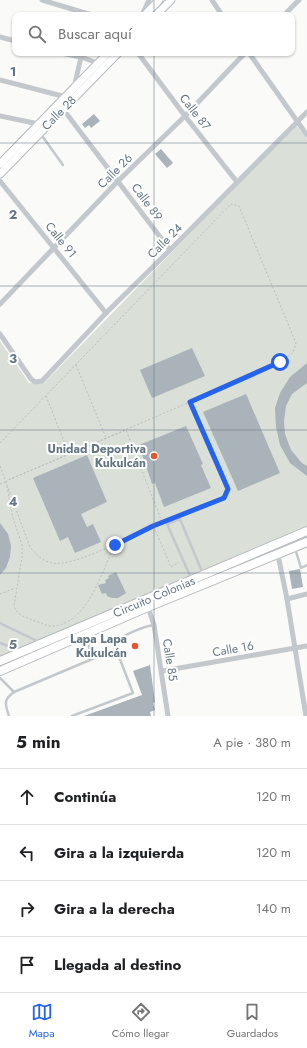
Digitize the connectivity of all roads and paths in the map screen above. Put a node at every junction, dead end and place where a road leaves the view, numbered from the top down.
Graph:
1 (42, 0) edge
2 (149, 0) edge
3 (159, 0) edge
4 (171, 0) edge
5 (212, 0) edge
6 (299, 0) edge
7 (71, 12) edge
8 (144, 12) edge
9 (146, 12) edge
10 (159, 12) edge
11 (220, 12) edge
12 (287, 12) edge
13 (0, 37) edge
14 (12, 40) edge
15 (73, 56) edge
16 (106, 56) edge
17 (114, 56) edge
18 (140, 56) edge
19 (242, 56) edge
20 (251, 56) edge
21 (81, 58) junction
22 (101, 65) junction
23 (0, 80) edge
24 (74, 89) junction
25 (66, 97) junction
26 (63, 109) junction
27 (307, 112) edge
28 (0, 116) edge
29 (185, 116) junction
30 (297, 121) junction
31 (39, 124) junction
32 (40, 133) junction
33 (307, 135) edge
34 (1, 161) edge
35 (63, 165) dead end
36 (0, 174) edge
37 (0, 181) edge
38 (118, 181) junction
39 (237, 182) junction
40 (54, 248) junction
41 (170, 250) junction
42 (0, 304) edge
43 (106, 313) junction
44 (0, 334) edge
45 (76, 364) junction
46 (46, 396) junction
47 (190, 402) junction
48 (106, 438) junction
49 (0, 443) edge
50 (69, 454) junction
51 (0, 466) edge
52 (6, 481) junction
53 (0, 484) edge
54 (183, 514) dead end
55 (169, 520) dead end
56 (162, 523) junction
57 (153, 526) junction
58 (307, 530) edge
59 (307, 542) edge
60 (115, 545) junction
61 (295, 548) junction
62 (278, 554) junction
63 (183, 560) junction
64 (307, 565) edge
65 (204, 575) junction
66 (192, 580) junction
67 (16, 588) junction
68 (175, 592) junction
69 (0, 594) edge
70 (307, 594) edge
71 (286, 599) junction
72 (148, 607) junction
73 (0, 622) edge
74 (154, 625) junction
75 (88, 633) junction
76 (0, 643) edge
77 (43, 644) junction
78 (307, 646) edge
79 (294, 648) junction
80 (116, 649) junction
81 (23, 652) junction
82 (90, 660) junction
83 (0, 661) edge
84 (0, 671) edge
85 (162, 671) junction
86 (0, 678) edge
87 (14, 692) junction
88 (9, 716) edge
89 (72, 716) edge
90 (168, 716) edge
91 (306, 716) edge

1 - 7 street
2 - 8 street
3 - 9 street
4 - 10 street
5 - 11 street
6 - 12 street
13 - 14 street
15 - 21 street
16 - 22 street, Calle 28
17 - 22 street, Calle 28
18 - 29 street, Calle 87
19 - 29 street, Calle 26
20 - 30 street
21 - 22 street
21 - 24 street
22 - 24 street, Calle 28
22 - 26 street, Calle 28
23 - 25 street
24 - 25 street, Calle 28
25 - 31 street, Calle 28
26 - 32 street, Calle 28
26 - 38 street, Calle 89
27 - 30 street, Calle 24
28 - 31 street
29 - 38 street, Calle 26
29 - 39 street, Calle 87
30 - 33 street
30 - 39 street, Calle 24
31 - 34 street, Calle 28
32 - 35 lane
32 - 36 street, Calle 28
37 - 40 street, Calle 91
38 - 40 street, Calle 26
38 - 41 street, Calle 89
39 - 41 street, Calle 24
40 - 42 street, Calle 26
40 - 43 street, Calle 91
41 - 43 street, Calle 24
43 - 44 street, Calle 24
45 - 46 path
45 - 47 path
45 - 48 path
46 - 49 path
46 - 50 path
47 - 48 path
47 - 54 path
48 - 50 path
50 - 52 path
51 - 52 path
52 - 53 path
52 - 56 path
52 - 60 path
52 - 67 path
55 - 56 path
56 - 57 path
57 - 60 path
57 - 63 path
58 - 65 main road, Circuito Colonias
59 - 61 main road, Circuito Colonias
60 - 67 path
61 - 62 main road, Circuito Colonias
61 - 64 lane
62 - 68 main road, Circuito Colonias
62 - 71 street
63 - 65 lane
63 - 66 lane
65 - 66 main road, Circuito Colonias
66 - 68 main road, Circuito Colonias
67 - 69 path
68 - 72 main road, Circuito Colonias
68 - 77 main road, Circuito Colonias
70 - 71 street
71 - 79 street
72 - 74 street, Calle 85
72 - 75 main road, Circuito Colonias
73 - 77 lane
74 - 80 lane
74 - 85 street, Calle 85
75 - 82 lane
75 - 84 main road, Circuito Colonias
76 - 81 lane
77 - 81 main road, Circuito Colonias
78 - 79 street, Calle 16
79 - 85 street, Calle 16
79 - 91 street
80 - 82 lane
80 - 89 lane
81 - 83 main road, Circuito Colonias
82 - 87 lane
85 - 90 street, Calle 85
86 - 87 lane
87 - 88 lane

